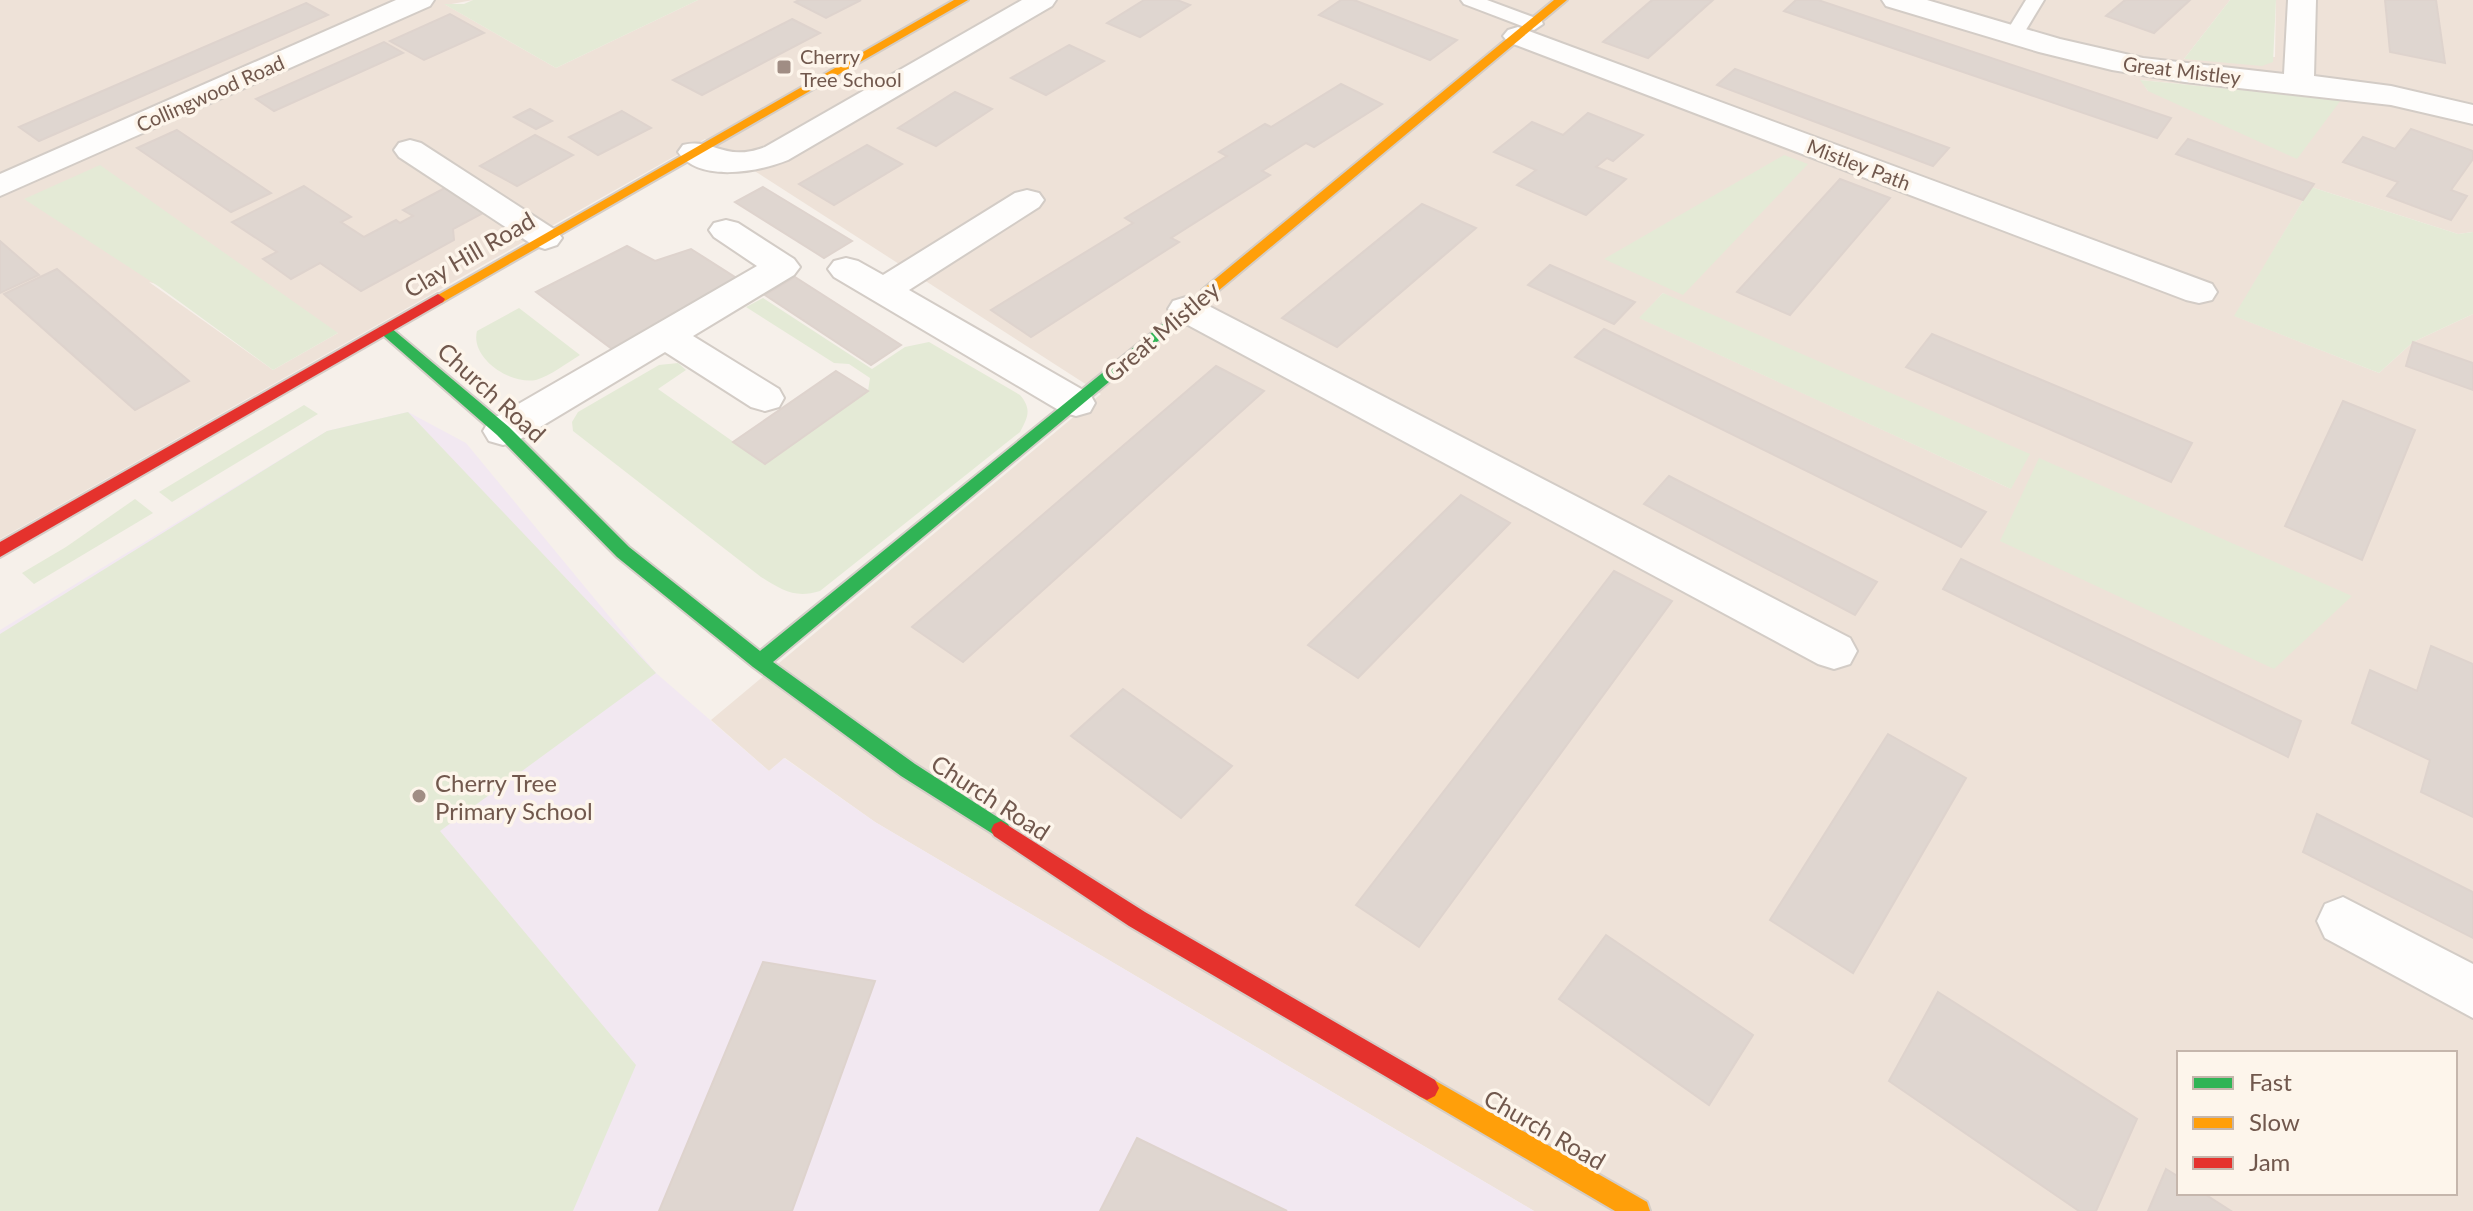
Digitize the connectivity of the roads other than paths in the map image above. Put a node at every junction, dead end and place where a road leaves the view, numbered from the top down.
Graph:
1 (420, 0) edge
2 (962, 0) edge
3 (1042, 0) edge
4 (1470, 0) edge
5 (1561, 0) edge
6 (1896, 0) edge
7 (2035, 0) edge
8 (2302, 0) edge
9 (1526, 30) junction
10 (2014, 34) junction
11 (2299, 83) junction
12 (2473, 115) edge
13 (410, 150) dead end
14 (694, 152) junction
15 (0, 186) edge
16 (1027, 200) dead end
17 (726, 230) dead end
18 (545, 238) junction
19 (846, 269) dead end
20 (884, 290) junction
21 (2199, 292) dead end
22 (1186, 309) junction
23 (385, 330) junction
24 (665, 335) junction
25 (765, 398) dead end
26 (1076, 403) junction
27 (503, 431) junction
28 (0, 550) edge
29 (1834, 651) dead end
30 (760, 662) junction
31 (2343, 921) dead end
32 (2473, 992) edge
33 (1638, 1211) edge

1 - 15 street, Collingwood Road
2 - 14 street, Clay Hill Road
3 - 14 street
4 - 9 lane
5 - 9 street, Great Mistley
6 - 10 street, Great Mistley
7 - 10 lane
8 - 11 street
9 - 21 street, Mistley Path
9 - 22 street, Great Mistley
10 - 11 street, Great Mistley
11 - 12 street, Great Mistley
13 - 18 street
14 - 18 street, Clay Hill Road
16 - 20 street
17 - 24 street
18 - 23 street, Clay Hill Road
19 - 20 street
20 - 26 street
22 - 26 street, Great Mistley
22 - 29 street
23 - 27 street, Church Road
23 - 28 street, Clay Hill Road
24 - 25 street
24 - 27 street
26 - 30 street, Great Mistley
27 - 30 street, Church Road
30 - 33 street, Church Road
31 - 32 street

